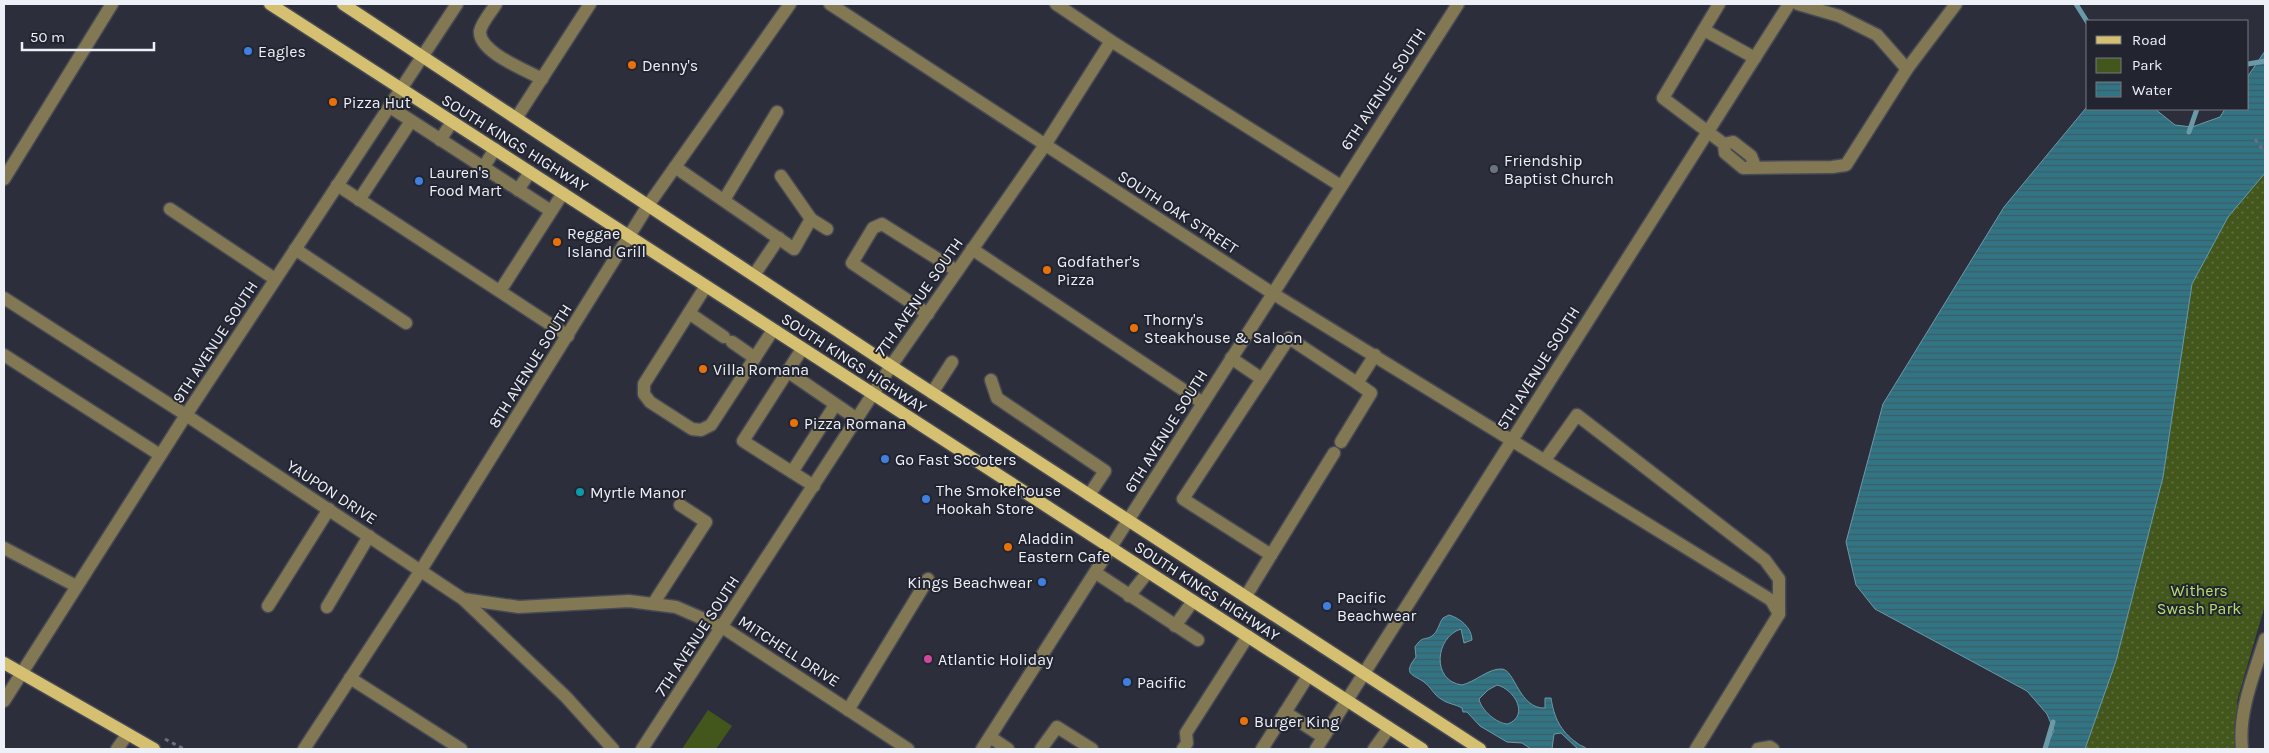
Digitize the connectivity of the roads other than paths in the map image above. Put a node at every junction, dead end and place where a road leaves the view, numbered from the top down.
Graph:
1 (112, 4) edge
2 (270, 4) edge
3 (343, 4) edge
4 (457, 4) edge
5 (496, 4) edge
6 (590, 4) edge
7 (790, 4) edge
8 (830, 4) edge
9 (1056, 4) edge
10 (1458, 4) edge
11 (1719, 4) edge
12 (1789, 4) edge
13 (1798, 4) edge
14 (1956, 4) edge
15 (1704, 30) junction
16 (1111, 41) junction
17 (422, 56) junction
18 (1755, 58) junction
19 (1907, 68) junction
20 (542, 79) junction
21 (401, 90) junction
22 (390, 107) junction
23 (778, 112) dead end
24 (516, 117) junction
25 (411, 121) junction
26 (452, 122) junction
27 (1708, 131) junction
28 (440, 140) junction
29 (1045, 145) junction
30 (495, 149) junction
31 (676, 167) junction
32 (484, 168) junction
33 (530, 172) junction
34 (781, 176) dead end
35 (4, 179) edge
36 (337, 186) junction
37 (1341, 186) junction
38 (518, 190) junction
39 (563, 193) junction
40 (359, 200) junction
41 (724, 200) junction
42 (649, 204) junction
43 (170, 209) dead end
44 (551, 211) junction
45 (811, 219) junction
46 (827, 229) dead end
47 (631, 236) junction
48 (779, 238) junction
49 (295, 249) junction
50 (972, 249) junction
51 (956, 271) junction
52 (754, 275) junction
53 (275, 279) junction
54 (706, 286) junction
55 (500, 291) junction
56 (1272, 293) junction
57 (4, 298) edge
58 (689, 313) junction
59 (928, 314) junction
60 (406, 323) dead end
61 (773, 330) junction
62 (568, 336) junction
63 (802, 349) junction
64 (4, 355) edge
65 (1375, 355) junction
66 (755, 358) junction
67 (1231, 358) junction
68 (952, 362) dead end
69 (891, 366) junction
70 (788, 371) junction
71 (1262, 379) junction
72 (991, 380) dead end
73 (1357, 383) junction
74 (932, 393) junction
75 (872, 395) junction
76 (1203, 403) junction
77 (835, 405) junction
78 (186, 415) junction
79 (857, 420) junction
80 (1512, 440) junction
81 (160, 455) junction
82 (1545, 460) junction
83 (792, 472) junction
84 (814, 486) junction
85 (1088, 495) junction
86 (680, 506) dead end
87 (329, 509) junction
88 (1129, 521) junction
89 (369, 536) junction
90 (4, 548) edge
91 (1112, 548) junction
92 (1270, 554) junction
93 (421, 570) junction
94 (1148, 572) junction
95 (1096, 573) junction
96 (928, 579) dead end
97 (76, 586) junction
98 (1129, 596) junction
99 (1246, 596) junction
100 (463, 598) junction
101 (1193, 601) junction
102 (653, 604) junction
103 (268, 606) dead end
104 (327, 607) dead end
105 (1780, 614) junction
106 (1176, 626) junction
107 (722, 627) junction
108 (1248, 636) junction
109 (2265, 639) edge
110 (1198, 640) dead end
111 (4, 663) edge
112 (21, 672) junction
113 (1364, 674) junction
114 (1308, 676) junction
115 (350, 678) junction
116 (4, 700) edge
117 (1346, 701) junction
118 (848, 710) junction
119 (1285, 712) junction
120 (1388, 728) junction
121 (126, 735) junction
122 (990, 737) junction
123 (1323, 737) junction
124 (1189, 747) edge
125 (117, 749) edge
126 (154, 749) edge
127 (304, 749) edge
128 (461, 749) edge
129 (614, 749) edge
130 (642, 749) edge
131 (908, 749) edge
132 (982, 749) edge
133 (1008, 749) edge
134 (1041, 749) edge
135 (1092, 749) edge
136 (1262, 749) edge
137 (1316, 749) edge
138 (1374, 749) edge
139 (1422, 749) edge
140 (1480, 749) edge
141 (1696, 749) edge
142 (1758, 749) edge
143 (1773, 749) edge
144 (2242, 749) edge

1 - 35 street
2 - 21 main road, SOUTH KINGS HIGHWAY
3 - 17 main road, SOUTH KINGS HIGHWAY
4 - 17 street, 9TH AVENUE SOUTH
5 - 20 street
6 - 20 street
7 - 31 street, 8TH AVENUE SOUTH
8 - 29 street, SOUTH OAK STREET
9 - 16 street
10 - 37 street, 6TH AVENUE SOUTH
11 - 15 street
12 - 18 street, 5TH AVENUE SOUTH
13 - 19 street
14 - 19 street
15 - 18 street
15 - 27 street
16 - 29 street, 7TH AVENUE SOUTH
16 - 37 street
17 - 21 street, 9TH AVENUE SOUTH
17 - 24 main road, SOUTH KINGS HIGHWAY
18 - 27 street, 5TH AVENUE SOUTH
19 - 27 street
20 - 24 street
21 - 22 street, 9TH AVENUE SOUTH
21 - 26 main road, SOUTH KINGS HIGHWAY
22 - 25 street
22 - 36 street, 9TH AVENUE SOUTH
23 - 41 street
24 - 42 main road, SOUTH KINGS HIGHWAY
25 - 28 street
25 - 40 street
26 - 28 street
26 - 30 main road, SOUTH KINGS HIGHWAY
27 - 80 street, 5TH AVENUE SOUTH
28 - 32 street
29 - 50 street, 7TH AVENUE SOUTH
29 - 56 street, SOUTH OAK STREET
30 - 32 street
30 - 33 main road, SOUTH KINGS HIGHWAY
31 - 41 street
31 - 42 street, 8TH AVENUE SOUTH
32 - 38 street
33 - 38 street
33 - 39 main road, SOUTH KINGS HIGHWAY
34 - 45 street
36 - 40 street
36 - 49 street, 9TH AVENUE SOUTH
37 - 56 street, 6TH AVENUE SOUTH
38 - 44 street
39 - 44 street
39 - 47 main road, SOUTH KINGS HIGHWAY
40 - 55 street
41 - 48 street
42 - 47 street, 8TH AVENUE SOUTH
42 - 52 main road, SOUTH KINGS HIGHWAY
43 - 53 street
44 - 55 street
45 - 46 street
45 - 48 street
47 - 54 main road, SOUTH KINGS HIGHWAY
47 - 62 street, 8TH AVENUE SOUTH
48 - 52 street
49 - 53 street, 9TH AVENUE SOUTH
49 - 60 street
50 - 51 street, 7TH AVENUE SOUTH
50 - 76 street
51 - 59 street, 7TH AVENUE SOUTH
51 - 59 street
52 - 69 main road, SOUTH KINGS HIGHWAY
53 - 78 street, 9TH AVENUE SOUTH
54 - 58 street
54 - 61 main road, SOUTH KINGS HIGHWAY
55 - 62 street
56 - 65 street, SOUTH OAK STREET
56 - 67 street, 6TH AVENUE SOUTH
57 - 78 street, YAUPON DRIVE
58 - 66 street
58 - 66 street
59 - 69 street, 7TH AVENUE SOUTH
61 - 63 main road, SOUTH KINGS HIGHWAY
61 - 66 street
62 - 93 street, 8TH AVENUE SOUTH
63 - 70 street
63 - 75 main road, SOUTH KINGS HIGHWAY
64 - 81 street
65 - 73 street
65 - 80 street, SOUTH OAK STREET
67 - 71 street
67 - 76 street, 6TH AVENUE SOUTH
68 - 74 street
69 - 74 main road, SOUTH KINGS HIGHWAY
69 - 75 street, 7TH AVENUE SOUTH
70 - 77 street
70 - 83 street
71 - 73 street
71 - 92 street
72 - 85 street
73 - 92 street
74 - 85 main road, SOUTH KINGS HIGHWAY
75 - 79 street, 7TH AVENUE SOUTH
75 - 91 main road, SOUTH KINGS HIGHWAY
76 - 88 street, 6TH AVENUE SOUTH
77 - 79 street
77 - 83 street
78 - 81 street, 9TH AVENUE SOUTH
78 - 87 street, YAUPON DRIVE
79 - 84 street, 7TH AVENUE SOUTH
80 - 82 street, SOUTH OAK STREET
80 - 113 street, 5TH AVENUE SOUTH
81 - 97 street, 9TH AVENUE SOUTH
82 - 105 street, SOUTH OAK STREET
82 - 105 street
83 - 84 street
84 - 107 street, 7TH AVENUE SOUTH
85 - 88 main road, SOUTH KINGS HIGHWAY
86 - 102 street
87 - 89 street, YAUPON DRIVE
87 - 103 street
88 - 91 street, 6TH AVENUE SOUTH
88 - 99 main road, SOUTH KINGS HIGHWAY
89 - 93 street, YAUPON DRIVE
89 - 104 street
90 - 97 street
91 - 94 main road, SOUTH KINGS HIGHWAY
91 - 95 street, 6TH AVENUE SOUTH
92 - 99 street
93 - 100 street, YAUPON DRIVE
93 - 115 street, 8TH AVENUE SOUTH
94 - 98 street
94 - 101 main road, SOUTH KINGS HIGHWAY
95 - 98 street
95 - 122 street, 6TH AVENUE SOUTH
96 - 118 street
97 - 112 street, 9TH AVENUE SOUTH
98 - 106 street
99 - 113 main road, SOUTH KINGS HIGHWAY
100 - 102 street, MITCHELL DRIVE
100 - 129 street, YAUPON DRIVE
101 - 106 street
101 - 108 main road, SOUTH KINGS HIGHWAY
102 - 107 street, MITCHELL DRIVE
105 - 141 street
106 - 110 street
107 - 118 street, MITCHELL DRIVE
107 - 130 street, 7TH AVENUE SOUTH
108 - 114 main road, SOUTH KINGS HIGHWAY
108 - 124 street
109 - 144 street
111 - 112 main road
112 - 116 street, 9TH AVENUE SOUTH
112 - 121 main road
113 - 117 street, 5TH AVENUE SOUTH
113 - 140 main road, SOUTH KINGS HIGHWAY
114 - 117 main road, SOUTH KINGS HIGHWAY
114 - 119 street
115 - 127 street, 8TH AVENUE SOUTH
115 - 128 street
117 - 120 main road, SOUTH KINGS HIGHWAY
117 - 123 street, 5TH AVENUE SOUTH
118 - 131 street, MITCHELL DRIVE
119 - 123 street
119 - 136 street
120 - 138 street
120 - 139 main road, SOUTH KINGS HIGHWAY
121 - 125 street
121 - 126 main road
122 - 132 street, 6TH AVENUE SOUTH
122 - 133 street
123 - 137 street, 5TH AVENUE SOUTH
134 - 135 street
142 - 143 street

